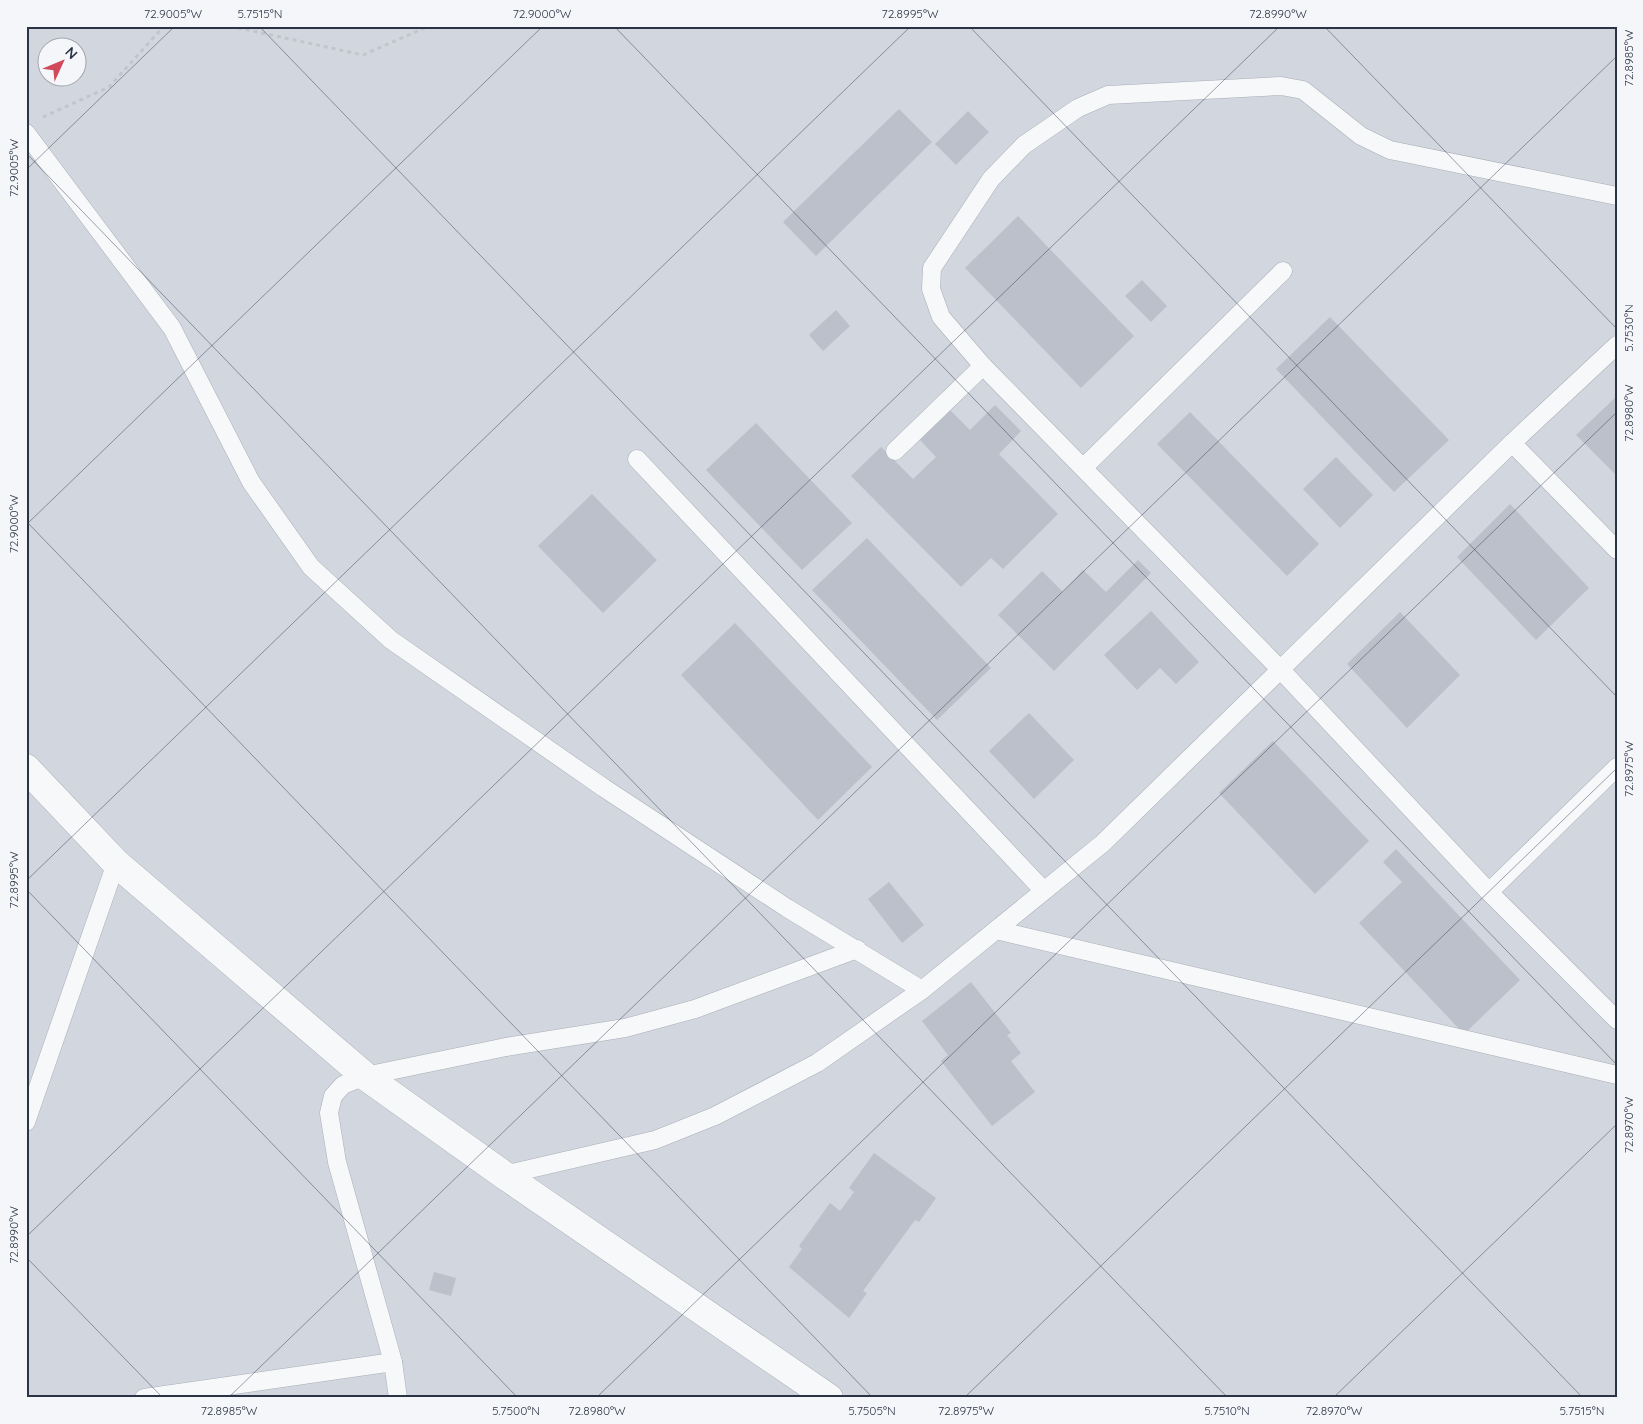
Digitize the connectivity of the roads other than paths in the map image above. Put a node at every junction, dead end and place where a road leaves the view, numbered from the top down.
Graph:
1 (30, 127) edge
2 (1617, 196) edge
3 (1283, 270) dead end
4 (1617, 345) edge
5 (984, 366) junction
6 (1512, 443) junction
7 (895, 451) dead end
8 (637, 459) dead end
9 (1084, 466) junction
10 (1617, 550) edge
11 (1280, 669) junction
12 (1617, 767) edge
13 (26, 768) edge
14 (116, 863) junction
15 (1044, 891) junction
16 (1489, 892) junction
17 (996, 930) junction
18 (857, 949) junction
19 (922, 990) junction
20 (1617, 1020) edge
21 (1617, 1075) edge
22 (365, 1076) junction
23 (26, 1122) edge
24 (504, 1175) junction
25 (393, 1362) junction
26 (144, 1398) edge
27 (398, 1398) edge
28 (829, 1398) edge

1 - 18 lane
2 - 5 lane
3 - 9 lane
4 - 6 lane
5 - 7 lane
5 - 9 lane
6 - 10 lane
6 - 11 lane
8 - 15 lane
9 - 11 lane
11 - 15 lane
11 - 16 lane
12 - 16 lane
13 - 14 street
14 - 22 street
14 - 23 lane
15 - 17 lane
16 - 20 lane
17 - 19 lane
17 - 21 lane
18 - 19 lane
18 - 22 lane
19 - 24 lane
22 - 24 street
22 - 25 lane
24 - 28 street
25 - 26 lane
25 - 27 lane

